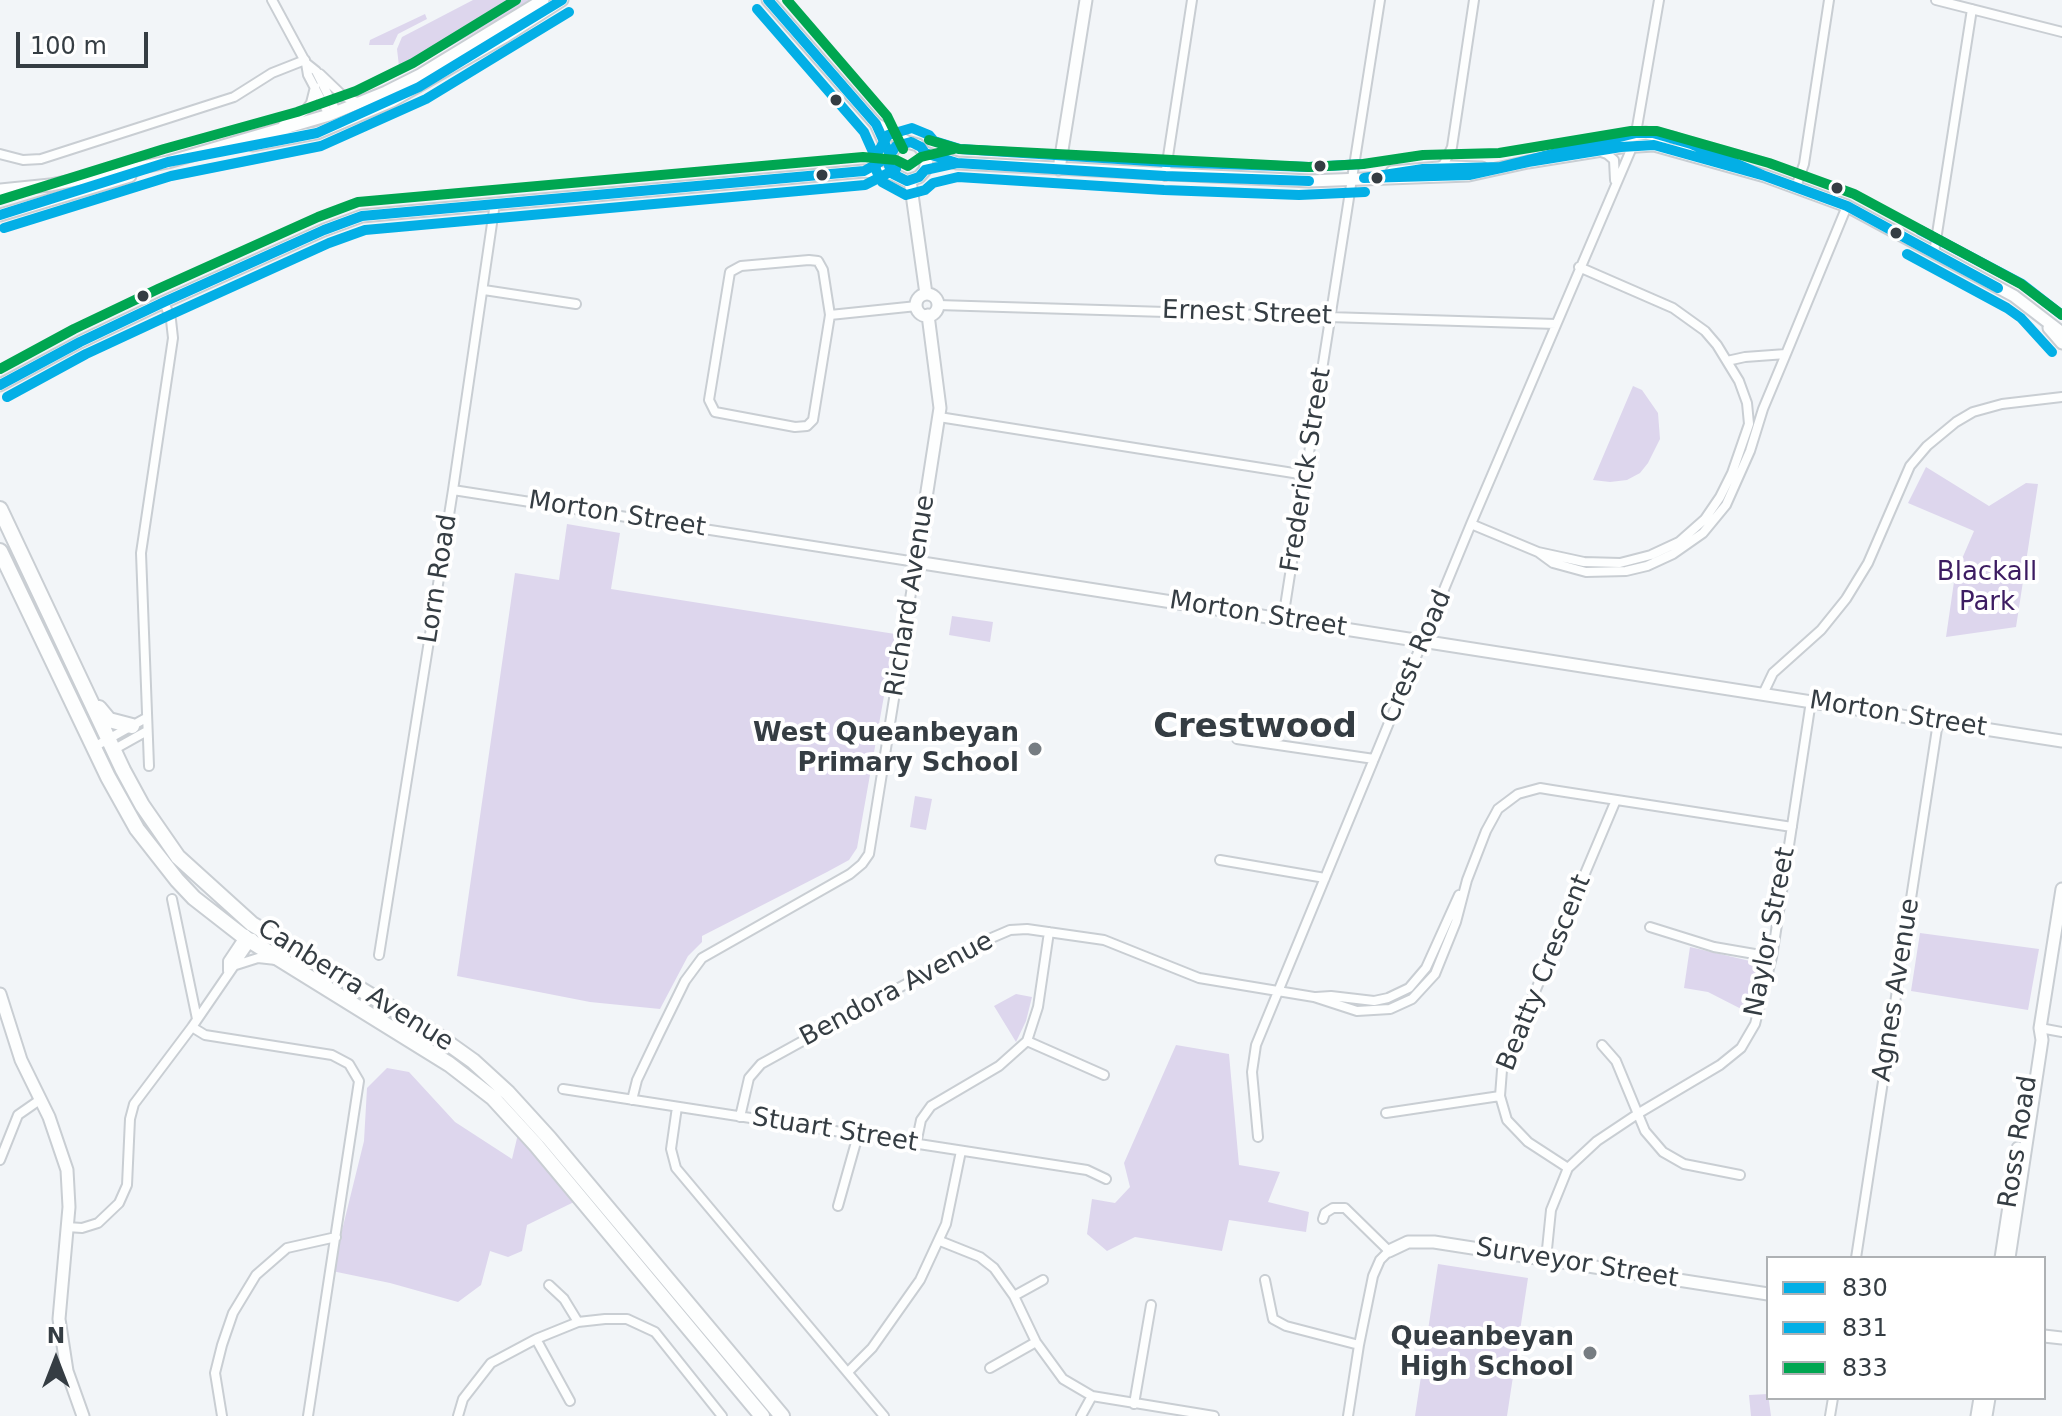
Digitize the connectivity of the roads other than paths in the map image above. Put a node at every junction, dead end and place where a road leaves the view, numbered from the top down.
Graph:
1 (272, 0) edge
2 (562, 0) edge
3 (1086, 0) edge
4 (1192, 0) edge
5 (1380, 0) edge
6 (1474, 0) edge
7 (1659, 0) edge
8 (1829, 0) edge
9 (1936, 0) edge
10 (539, 2) edge
11 (772, 4) edge
12 (1972, 9) junction
13 (2062, 32) edge
14 (306, 62) junction
15 (316, 71) junction
16 (315, 87) junction
17 (361, 104) junction
18 (336, 119) junction
19 (876, 124) junction
20 (261, 136) junction
21 (1634, 139) junction
22 (907, 142) junction
23 (1452, 147) junction
24 (1596, 151) junction
25 (205, 153) junction
26 (925, 153) junction
27 (0, 154) edge
28 (889, 156) junction
29 (168, 162) junction
30 (1528, 162) junction
31 (957, 163) junction
32 (1467, 167) junction
33 (1500, 167) junction
34 (1437, 168) junction
35 (1059, 169) junction
36 (925, 170) junction
37 (864, 171) junction
38 (893, 174) junction
39 (1165, 176) junction
40 (1358, 178) junction
41 (910, 180) junction
42 (1615, 184) junction
43 (1796, 187) junction
44 (0, 190) edge
45 (495, 203) junction
46 (1847, 206) junction
47 (0, 215) edge
48 (1934, 253) junction
49 (1579, 267) junction
50 (484, 290) junction
51 (926, 294) junction
52 (164, 302) junction
53 (576, 304) dead end
54 (938, 305) junction
55 (917, 306) junction
56 (2030, 307) junction
57 (830, 315) junction
58 (928, 315) junction
59 (1331, 317) junction
60 (1556, 324) junction
61 (2062, 333) edge
62 (1715, 342) junction
63 (2062, 343) edge
64 (1786, 354) junction
65 (1757, 356) junction
66 (1727, 361) junction
67 (0, 385) edge
68 (2062, 397) edge
69 (1763, 409) junction
70 (939, 417) junction
71 (1749, 424) junction
72 (1306, 475) junction
73 (453, 490) junction
74 (0, 509) edge
75 (1471, 524) junction
76 (0, 551) edge
77 (1538, 552) junction
78 (916, 562) junction
79 (1283, 619) junction
80 (1424, 641) junction
81 (1763, 694) junction
82 (90, 695) junction
83 (1811, 701) junction
84 (1938, 722) junction
85 (142, 725) junction
86 (1237, 739) dead end
87 (2062, 741) edge
88 (111, 744) junction
89 (97, 752) junction
90 (1374, 759) junction
91 (149, 766) dead end
92 (1616, 800) junction
93 (1792, 827) junction
94 (1220, 860) dead end
95 (1325, 878) junction
96 (2062, 889) edge
97 (172, 899) dead end
98 (1650, 927) dead end
99 (1049, 932) junction
100 (252, 933) junction
101 (379, 955) dead end
102 (1772, 957) junction
103 (281, 960) junction
104 (236, 965) junction
105 (228, 971) junction
106 (1278, 990) junction
107 (0, 994) edge
108 (195, 1023) junction
109 (2040, 1028) junction
110 (2062, 1032) edge
111 (1027, 1041) junction
112 (1602, 1045) dead end
113 (1104, 1075) dead end
114 (563, 1089) dead end
115 (1500, 1096) junction
116 (41, 1099) junction
117 (632, 1100) junction
118 (677, 1107) junction
119 (1386, 1113) dead end
120 (1639, 1113) junction
121 (740, 1117) junction
122 (858, 1135) junction
123 (1258, 1137) dead end
124 (916, 1144) junction
125 (961, 1151) junction
126 (0, 1160) edge
127 (1568, 1168) junction
128 (1740, 1175) dead end
129 (1106, 1179) dead end
130 (838, 1206) dead end
131 (1323, 1219) dead end
132 (67, 1227) junction
133 (336, 1237) junction
134 (940, 1241) junction
135 (1389, 1251) junction
136 (1856, 1256) edge
137 (2001, 1256) edge
138 (2009, 1256) edge
139 (1546, 1259) junction
140 (1043, 1280) dead end
141 (1265, 1280) dead end
142 (549, 1285) dead end
143 (1766, 1294) edge
144 (1014, 1296) junction
145 (1151, 1305) dead end
146 (578, 1322) junction
147 (536, 1339) junction
148 (1036, 1342) junction
149 (1359, 1345) junction
150 (990, 1368) dead end
151 (848, 1372) junction
152 (1092, 1396) junction
153 (570, 1401) dead end
154 (1134, 1404) junction
155 (83, 1416) edge
156 (222, 1416) edge
157 (308, 1416) edge
158 (458, 1416) edge
159 (722, 1416) edge
160 (762, 1416) edge
161 (782, 1416) edge
162 (884, 1416) edge
163 (1081, 1416) edge
164 (1208, 1416) edge
165 (1348, 1416) edge

1 - 14 street
2 - 18 street
3 - 35 street
4 - 39 street
5 - 40 street, Frederick Street
6 - 23 street
7 - 21 street, Crest Road
8 - 43 street
9 - 12 street
10 - 17 street
11 - 19 street
12 - 13 street
12 - 48 street
14 - 15 street
14 - 16 street
14 - 27 street
15 - 17 street
15 - 18 street
16 - 18 street
16 - 20 street
17 - 18 street
18 - 20 street
18 - 25 street
19 - 22 street
19 - 28 street
20 - 25 street
21 - 24 street
21 - 30 street
21 - 42 street, Crest Road
21 - 43 street
22 - 26 street
22 - 28 street
23 - 32 street
23 - 34 street
24 - 30 street
24 - 42 street
25 - 29 street
26 - 31 street
26 - 36 street
28 - 37 street
28 - 38 street
29 - 44 street
29 - 47 street
30 - 33 street
31 - 35 street
31 - 36 street
32 - 33 street
32 - 34 street
33 - 40 street
34 - 40 street
35 - 39 street
36 - 41 street
37 - 38 street
37 - 45 street
38 - 41 street
39 - 40 street
40 - 59 street, Frederick Street
41 - 51 street
42 - 49 street, Crest Road
43 - 46 street
45 - 50 street, Lorn Road
45 - 52 street
46 - 48 street
46 - 64 street
48 - 56 street
49 - 60 street, Crest Road
49 - 62 street
50 - 53 street
50 - 73 street, Lorn Road
51 - 54 street
51 - 55 street
52 - 67 street
52 - 85 street
54 - 58 street
54 - 59 street, Ernest Street
55 - 57 street
55 - 58 street
56 - 61 street
56 - 63 street
57 - 57 street
58 - 70 street, Richard Avenue
59 - 60 street, Ernest Street
59 - 72 street, Frederick Street
60 - 75 street, Crest Road
62 - 65 street
62 - 66 street
64 - 65 street
64 - 69 street
65 - 66 street
66 - 71 street
68 - 81 street
69 - 71 street
69 - 77 street
70 - 72 street
70 - 78 street, Richard Avenue
71 - 77 street
72 - 79 street, Frederick Street
73 - 78 street, Morton Street
73 - 101 street, Lorn Road
74 - 82 highway, Canberra Avenue
75 - 77 street
75 - 80 street, Crest Road
76 - 89 highway, Canberra Avenue
78 - 79 street, Morton Street
78 - 117 street, Richard Avenue
79 - 80 street, Morton Street
80 - 81 street, Morton Street
80 - 90 street, Crest Road
81 - 83 street, Morton Street
82 - 85 highway
82 - 88 highway, Canberra Avenue
83 - 84 street, Morton Street
83 - 93 street, Naylor Street
84 - 87 street, Morton Street
84 - 136 street, Agnes Avenue
85 - 88 street
85 - 88 street
85 - 91 street
86 - 90 street
88 - 89 street
88 - 100 highway, Canberra Avenue
89 - 100 highway, Canberra Avenue
90 - 95 street, Crest Road
92 - 93 street, Bendora Avenue
92 - 106 street, Bendora Avenue
92 - 115 street, Beatty Crescent
93 - 102 street, Naylor Street
94 - 95 street
95 - 106 street, Crest Road
96 - 109 street, Ross Road
97 - 108 street
98 - 102 street
99 - 106 street, Bendora Avenue
99 - 111 street
99 - 121 street, Bendora Avenue
100 - 103 highway, Canberra Avenue
100 - 104 street
100 - 105 street
100 - 161 highway, Canberra Avenue
102 - 120 street, Naylor Street
103 - 104 street
103 - 160 highway, Canberra Avenue
104 - 105 street
105 - 108 street
106 - 123 street, Crest Road
107 - 116 street
108 - 132 street
108 - 133 street
109 - 110 street
109 - 137 street, Ross Road
109 - 138 street, Ross Road
111 - 113 street
111 - 124 street
112 - 120 street
114 - 117 street, Stuart Street
115 - 119 street
115 - 127 street, Beatty Crescent
116 - 126 street
116 - 132 street
117 - 118 street, Stuart Street
118 - 121 street, Stuart Street
118 - 151 street
120 - 127 street, Naylor Street
120 - 128 street
121 - 122 street, Stuart Street
122 - 124 street, Stuart Street
122 - 130 street
124 - 125 street, Stuart Street
125 - 129 street, Stuart Street
125 - 134 street
127 - 139 street, Naylor Street
131 - 135 street
132 - 155 street
133 - 156 street
133 - 157 street
134 - 144 street
134 - 151 street
135 - 139 street, Surveyor Street
135 - 149 street
139 - 143 street, Surveyor Street
140 - 144 street
141 - 149 street
142 - 146 street
144 - 148 street
145 - 154 street
146 - 147 street
146 - 159 street
147 - 153 street
147 - 158 street
148 - 150 street
148 - 152 street
149 - 165 street
151 - 162 street
152 - 154 street
152 - 163 street
154 - 164 street

